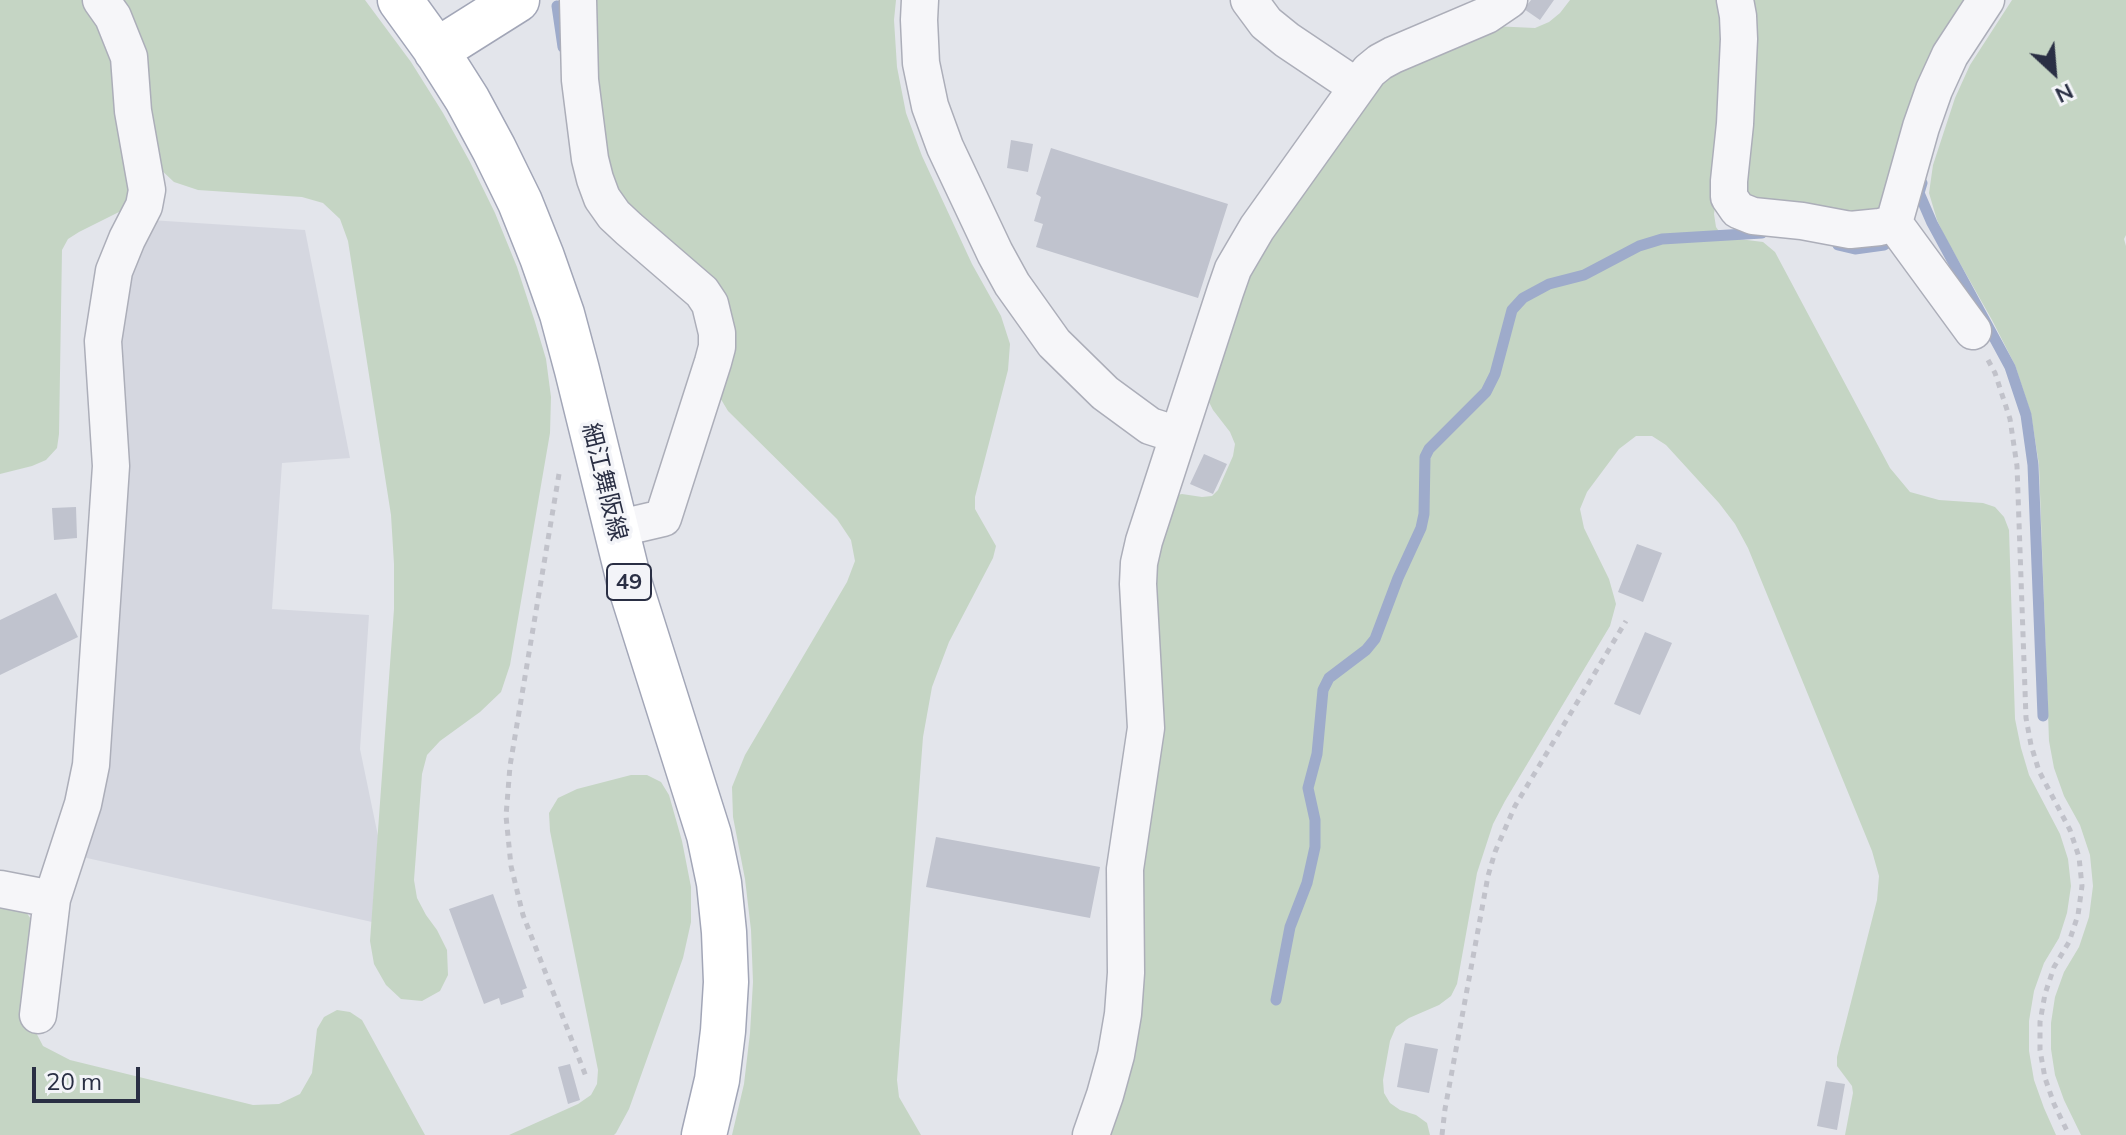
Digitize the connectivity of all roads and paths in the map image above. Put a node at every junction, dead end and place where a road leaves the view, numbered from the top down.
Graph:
1 (101, 0) edge
2 (400, 0) edge
3 (517, 0) edge
4 (578, 0) edge
5 (920, 0) edge
6 (1249, 0) edge
7 (1509, 0) edge
8 (1735, 0) edge
9 (1986, 0) edge
10 (436, 51) junction
11 (1357, 87) junction
12 (1894, 223) junction
13 (1973, 331) joint
14 (1178, 435) junction
15 (560, 474) dead end
16 (616, 529) junction
17 (1626, 621) dead end
18 (0, 889) edge
19 (52, 899) junction
20 (38, 1015) dead end
21 (587, 1079) dead end
22 (704, 1135) edge
23 (1091, 1135) edge
24 (1442, 1135) edge
25 (2069, 1135) edge

1 - 19 street
2 - 10 main road, 細江舞阪線 / 49
3 - 10 main road
4 - 16 street
5 - 14 street
6 - 11 street
7 - 11 street
8 - 12 street
9 - 12 street
10 - 16 main road, 細江舞阪線 / 49
11 - 14 street
12 - 13 street
13 - 25 path
14 - 23 street
15 - 21 path
16 - 22 main road, 細江舞阪線 / 49
17 - 24 path
18 - 19 street
19 - 20 street

